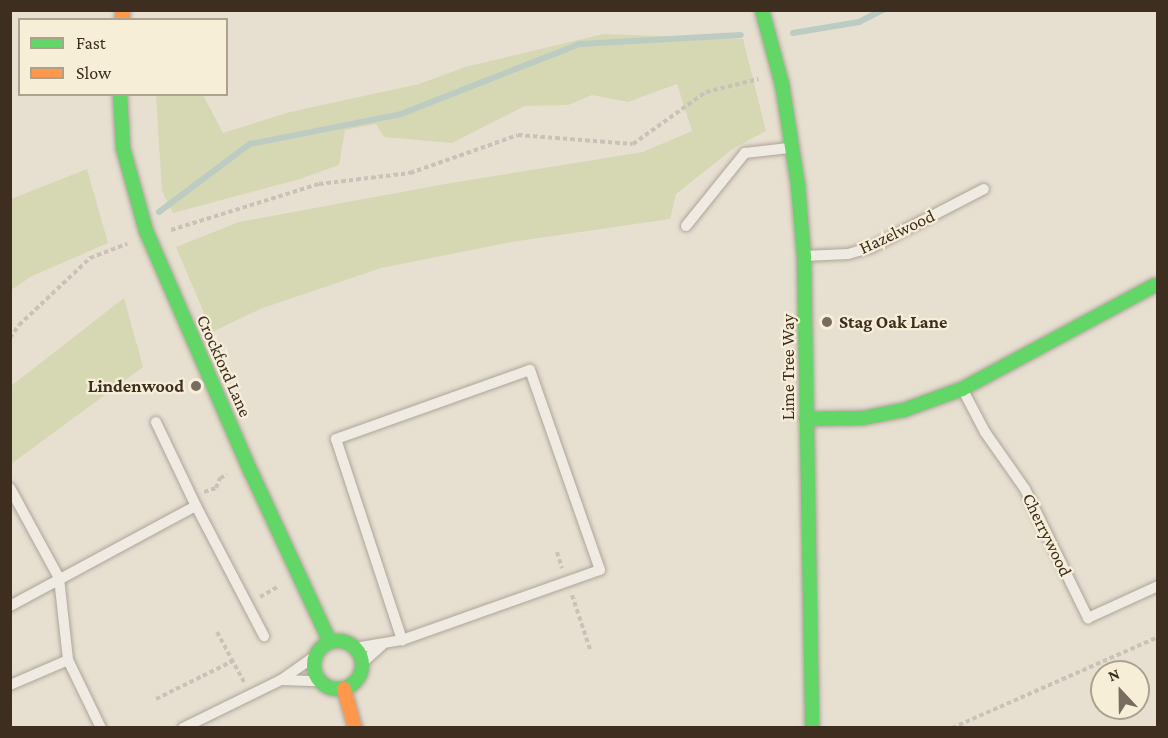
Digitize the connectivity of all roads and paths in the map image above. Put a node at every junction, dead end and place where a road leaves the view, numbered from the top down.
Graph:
1 (762, 10) edge
2 (762, 78) dead end
3 (120, 96) edge
4 (793, 148) junction
5 (984, 189) dead end
6 (686, 226) dead end
7 (163, 233) dead end
8 (133, 242) dead end
9 (804, 256) junction
10 (1155, 285) dead end
11 (10, 339) edge
12 (962, 389) junction
13 (806, 419) junction
14 (156, 422) dead end
15 (229, 474) dead end
16 (10, 489) edge
17 (195, 501) junction
18 (557, 552) dead end
19 (59, 578) junction
20 (288, 582) dead end
21 (567, 582) junction
22 (1158, 586) edge
23 (247, 604) junction
24 (10, 606) edge
25 (218, 632) dead end
26 (264, 636) dead end
27 (1158, 637) edge
28 (402, 640) junction
29 (330, 642) junction
30 (382, 644) junction
31 (355, 648) junction
32 (590, 649) dead end
33 (315, 656) junction
34 (68, 660) junction
35 (232, 661) junction
36 (362, 663) junction
37 (281, 680) junction
38 (319, 681) junction
39 (10, 685) edge
40 (344, 689) junction
41 (251, 694) junction
42 (156, 699) dead end
43 (101, 728) edge
44 (183, 728) edge
45 (355, 728) edge
46 (812, 728) edge
47 (952, 728) edge

1 - 4 street, Lime Tree Way
2 - 7 path
3 - 29 street, Crockford Lane
4 - 6 lane
4 - 9 street, Lime Tree Way
5 - 9 lane, Hazelwood
8 - 11 path
9 - 13 street, Lime Tree Way
10 - 12 street
12 - 13 street
12 - 22 lane, Cherrywood
13 - 46 street, Lime Tree Way
14 - 17 lane
15 - 17 path
16 - 19 lane
17 - 19 lane
17 - 23 lane
18 - 21 path
19 - 24 lane
19 - 34 lane
20 - 23 path
21 - 28 lane
21 - 28 lane
21 - 32 path
23 - 26 lane
25 - 35 path
27 - 47 path
28 - 30 lane
29 - 31 street
29 - 33 street
30 - 31 lane
30 - 36 lane
31 - 36 street
33 - 37 lane
33 - 38 street
34 - 39 lane
34 - 43 lane
35 - 41 path
35 - 42 path
36 - 40 street
37 - 38 lane
37 - 41 lane
38 - 40 street
40 - 45 street
41 - 44 lane

